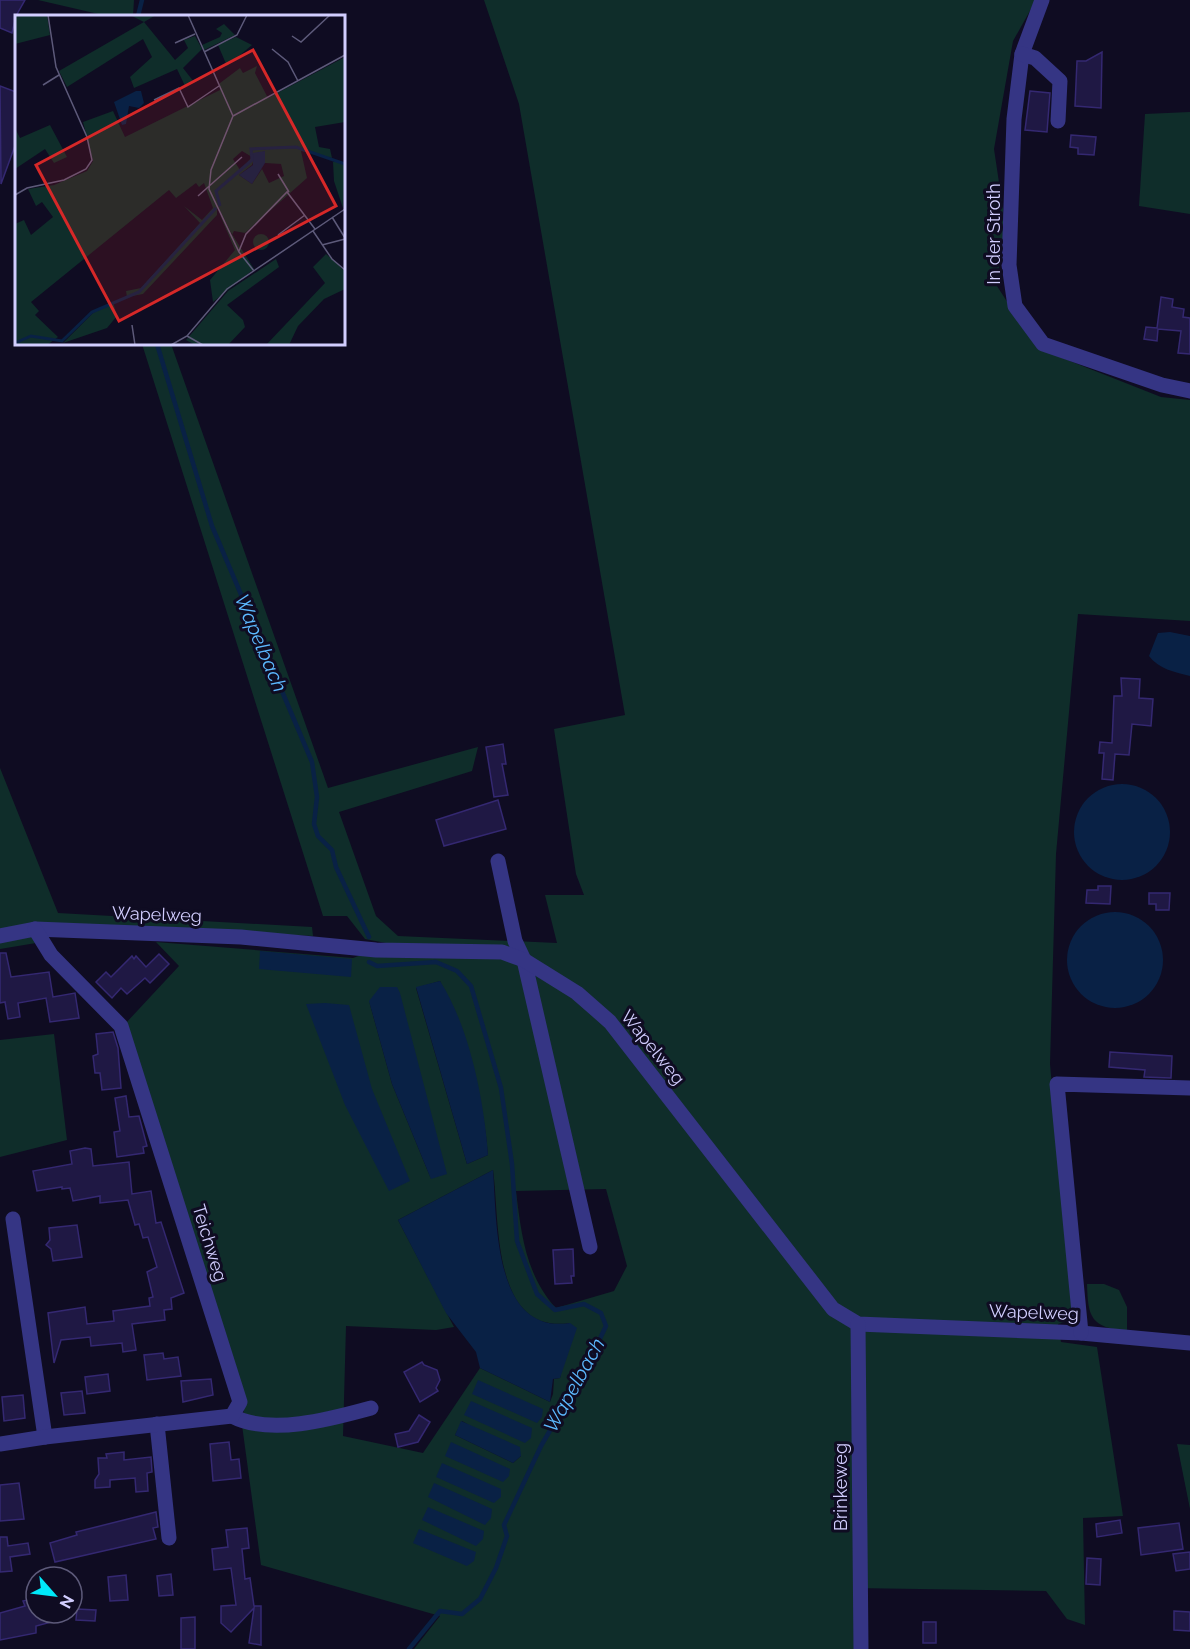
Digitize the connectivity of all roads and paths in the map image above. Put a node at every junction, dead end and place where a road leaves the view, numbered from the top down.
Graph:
1 (1042, 0) edge
2 (1022, 54) junction
3 (1058, 121) dead end
4 (1190, 391) edge
5 (498, 861) dead end
6 (35, 929) junction
7 (0, 936) edge
8 (524, 960) junction
9 (1190, 1088) edge
10 (13, 1219) dead end
11 (590, 1246) dead end
12 (858, 1324) junction
13 (1081, 1333) junction
14 (1190, 1343) edge
15 (371, 1408) dead end
16 (232, 1416) junction
17 (157, 1424) junction
18 (45, 1437) junction
19 (0, 1444) edge
20 (169, 1538) dead end
21 (861, 1649) edge

1 - 2 street, In der Stroth
2 - 3 street
2 - 4 street, In der Stroth
5 - 8 street
6 - 7 street, Wapelweg
6 - 8 street, Wapelweg
6 - 16 street, Teichweg
8 - 11 street
8 - 12 street, Wapelweg
9 - 13 street
10 - 18 street
12 - 13 street, Wapelweg
12 - 21 street, Brinkeweg
13 - 14 street, Wapelweg
15 - 16 street
16 - 17 street
17 - 18 street
17 - 20 street
18 - 19 street

